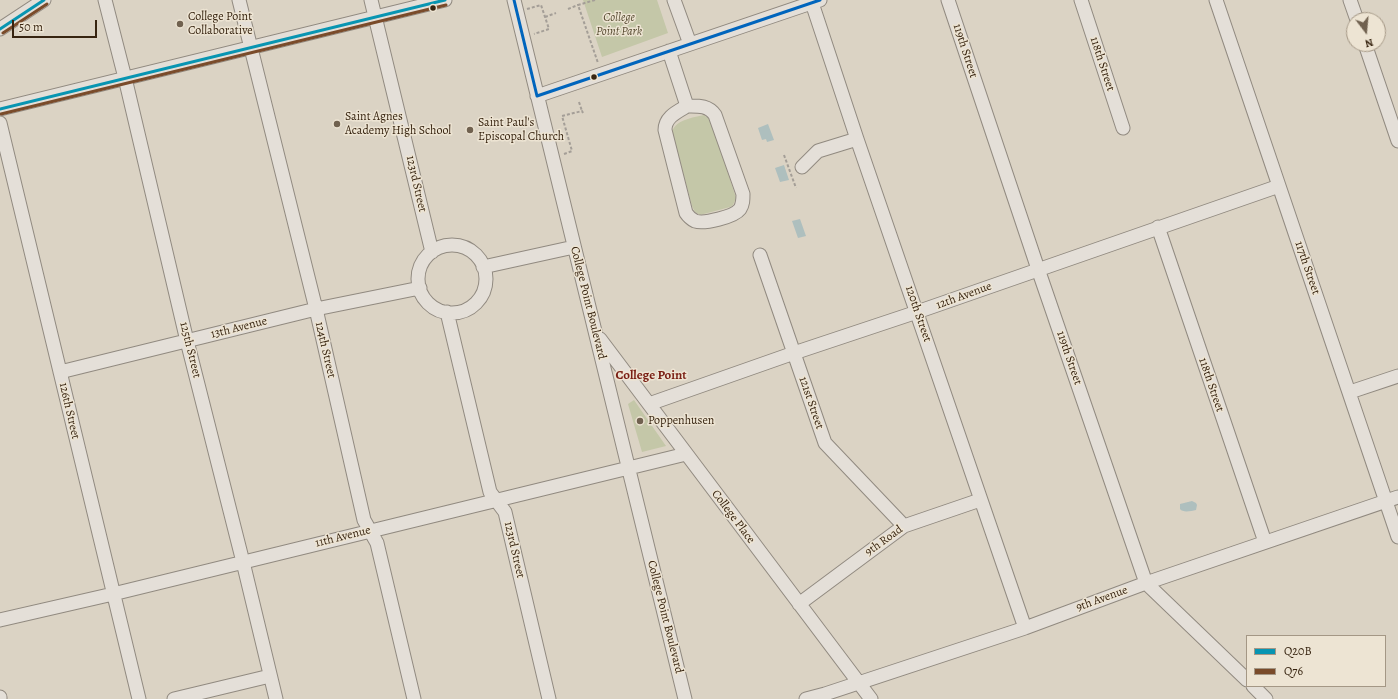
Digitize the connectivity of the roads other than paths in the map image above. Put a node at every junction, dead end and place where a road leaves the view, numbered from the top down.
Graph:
1 (44, 0) edge
2 (105, 0) edge
3 (239, 0) edge
4 (371, 0) edge
5 (445, 0) edge
6 (514, 0) edge
7 (674, 0) edge
8 (948, 0) edge
9 (1081, 0) edge
10 (1216, 0) edge
11 (1350, 0) edge
12 (814, 1) edge
13 (1354, 12) edge
14 (376, 17) junction
15 (0, 29) edge
16 (690, 44) junction
17 (250, 47) junction
18 (669, 51) junction
19 (1368, 52) edge
20 (125, 78) junction
21 (537, 96) junction
22 (687, 106) junction
23 (0, 109) edge
24 (0, 123) edge
25 (1123, 128) dead end
26 (857, 139) junction
27 (1398, 140) edge
28 (802, 166) dead end
29 (1279, 186) junction
30 (1158, 227) junction
31 (574, 247) junction
32 (432, 252) junction
33 (760, 255) dead end
34 (483, 267) junction
35 (1038, 269) junction
36 (420, 288) junction
37 (316, 309) junction
38 (447, 312) junction
39 (917, 312) junction
40 (596, 334) junction
41 (188, 341) junction
42 (794, 353) junction
43 (60, 372) junction
44 (1398, 376) edge
45 (1350, 392) junction
46 (648, 404) junction
47 (686, 454) junction
48 (629, 468) junction
49 (1392, 499) edge
50 (980, 500) junction
51 (497, 501) junction
52 (904, 526) junction
53 (370, 531) junction
54 (1398, 536) edge
55 (1264, 542) junction
56 (244, 562) junction
57 (1146, 583) junction
58 (113, 594) junction
59 (799, 604) junction
60 (0, 620) edge
61 (1025, 628) junction
62 (270, 676) junction
63 (1246, 676) edge
64 (859, 683) junction
65 (1257, 687) edge
66 (139, 699) edge
67 (174, 699) edge
68 (276, 699) edge
69 (414, 699) edge
70 (549, 699) edge
71 (685, 699) edge
72 (806, 699) edge
73 (871, 699) edge
74 (1266, 699) edge

1 - 15 street
2 - 20 street, 125th Street
3 - 17 street, 124th Street
4 - 14 street, 123rd Street
5 - 14 street
6 - 21 street, College Point Boulevard
7 - 16 street
8 - 35 street, 119th Street
9 - 25 street, 118th Street
10 - 29 street, 117th Street
11 - 13 street
12 - 16 street
12 - 26 street, 120th Street
14 - 17 street
14 - 32 street, 123rd Street
16 - 18 street
17 - 20 street
17 - 37 street, 124th Street
18 - 21 street
18 - 22 street
19 - 27 street
20 - 23 street
20 - 41 street, 125th Street
21 - 31 street, College Point Boulevard
22 - 22 street
24 - 43 street, 126th Street
26 - 28 street
26 - 39 street, 120th Street
29 - 30 street, 12th Avenue
29 - 45 street, 117th Street
30 - 35 street, 12th Avenue
30 - 55 street, 118th Street
31 - 34 street
31 - 40 street, College Point Boulevard
32 - 34 street
32 - 36 street
33 - 42 street, 121st Street
34 - 38 street
35 - 39 street, 12th Avenue
35 - 57 street, 119th Street
36 - 37 street, 13th Avenue
36 - 38 street
37 - 41 street, 13th Avenue
37 - 53 street, 124th Street
38 - 51 street, 123rd Street
39 - 42 street, 12th Avenue
39 - 50 street, 120th Street
40 - 46 street, College Place
40 - 48 street, College Point Boulevard
41 - 43 street, 13th Avenue
41 - 56 street, 125th Street
42 - 46 street, 12th Avenue
42 - 52 street, 121st Street
43 - 58 street, 126th Street
44 - 45 street
45 - 49 street, 117th Street
46 - 47 street, College Place
47 - 48 street, 11th Avenue
47 - 59 street, College Place
48 - 51 street, 11th Avenue
48 - 71 street, College Point Boulevard
49 - 54 street, 117th Street
49 - 55 street, 9th Avenue
50 - 52 street, 9th Road
50 - 61 street, 120th Street
51 - 53 street, 11th Avenue
51 - 70 street, 123rd Street
52 - 59 street, 9th Road
53 - 56 street, 11th Avenue
53 - 69 street, 124th Street
55 - 57 street, 9th Avenue
56 - 58 street, 11th Avenue
56 - 62 street, 125th Street
57 - 61 street, 9th Avenue
57 - 63 street, 119th Street
58 - 60 street, 11th Avenue
58 - 66 street, 126th Street
59 - 64 street, College Place
61 - 64 street, 9th Avenue
62 - 67 street
62 - 68 street, 125th Street
64 - 72 street, 9th Avenue
64 - 73 street, College Place
65 - 74 street, 119th Street

